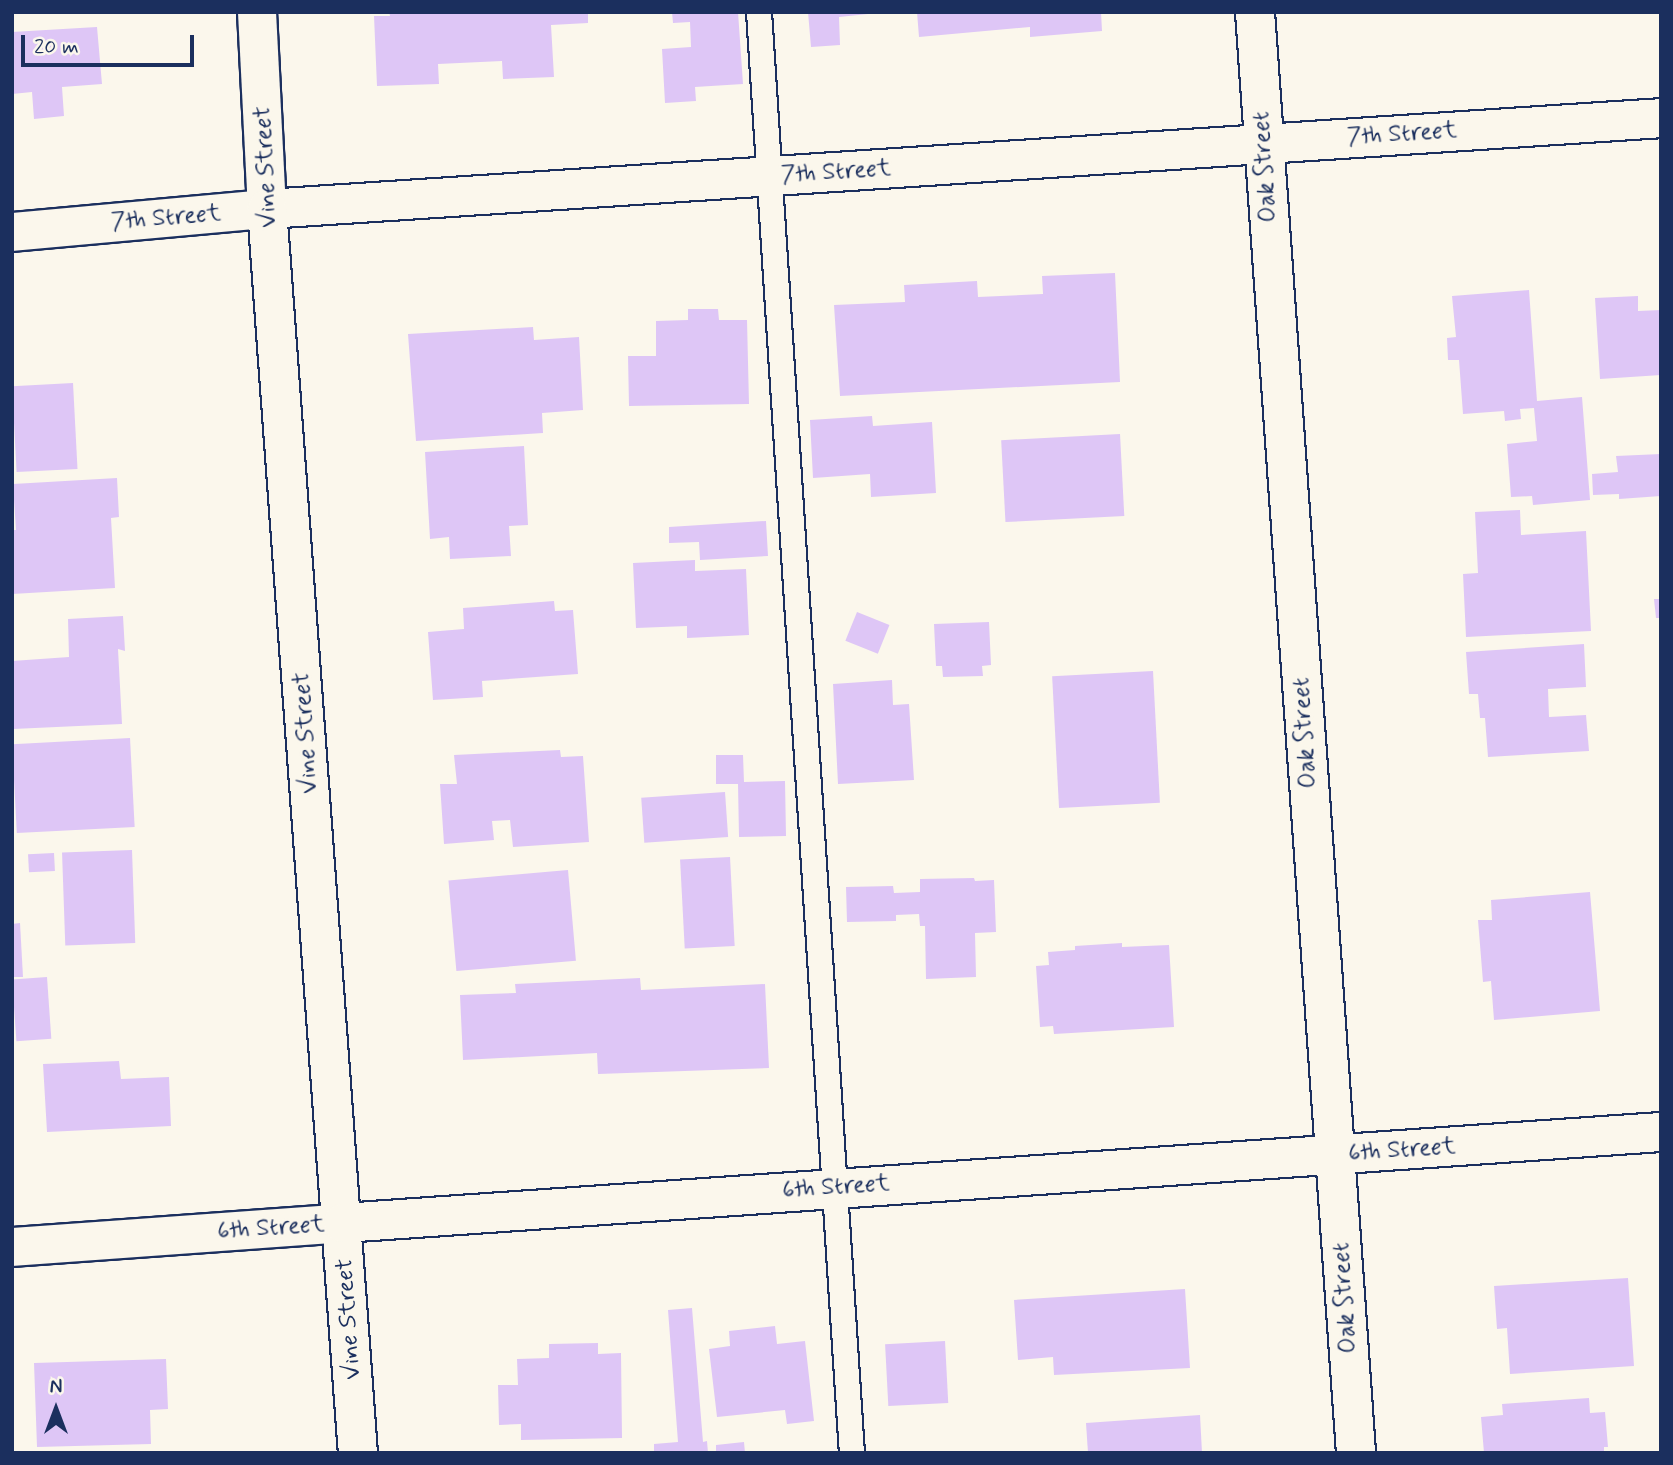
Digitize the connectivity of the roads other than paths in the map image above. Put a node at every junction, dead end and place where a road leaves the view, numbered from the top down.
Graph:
1 (257, 12) edge
2 (759, 12) edge
3 (1255, 12) edge
4 (1661, 118) edge
5 (1263, 142) junction
6 (770, 176) junction
7 (267, 209) junction
8 (12, 232) edge
9 (1661, 1132) edge
10 (1335, 1154) junction
11 (833, 1187) junction
12 (343, 1223) junction
13 (12, 1247) edge
14 (358, 1453) edge
15 (852, 1453) edge
16 (1356, 1453) edge

1 - 7 street, Vine Street
2 - 6 lane
3 - 5 street, Oak Street
4 - 5 street, 7th Street
5 - 6 street, 7th Street
5 - 10 street, Oak Street
6 - 7 street, 7th Street
6 - 11 lane
7 - 8 street, 7th Street
7 - 12 street, Vine Street
9 - 10 street, 6th Street
10 - 11 street, 6th Street
10 - 16 street, Oak Street
11 - 12 street, 6th Street
11 - 15 lane
12 - 13 street, 6th Street
12 - 14 street, Vine Street

